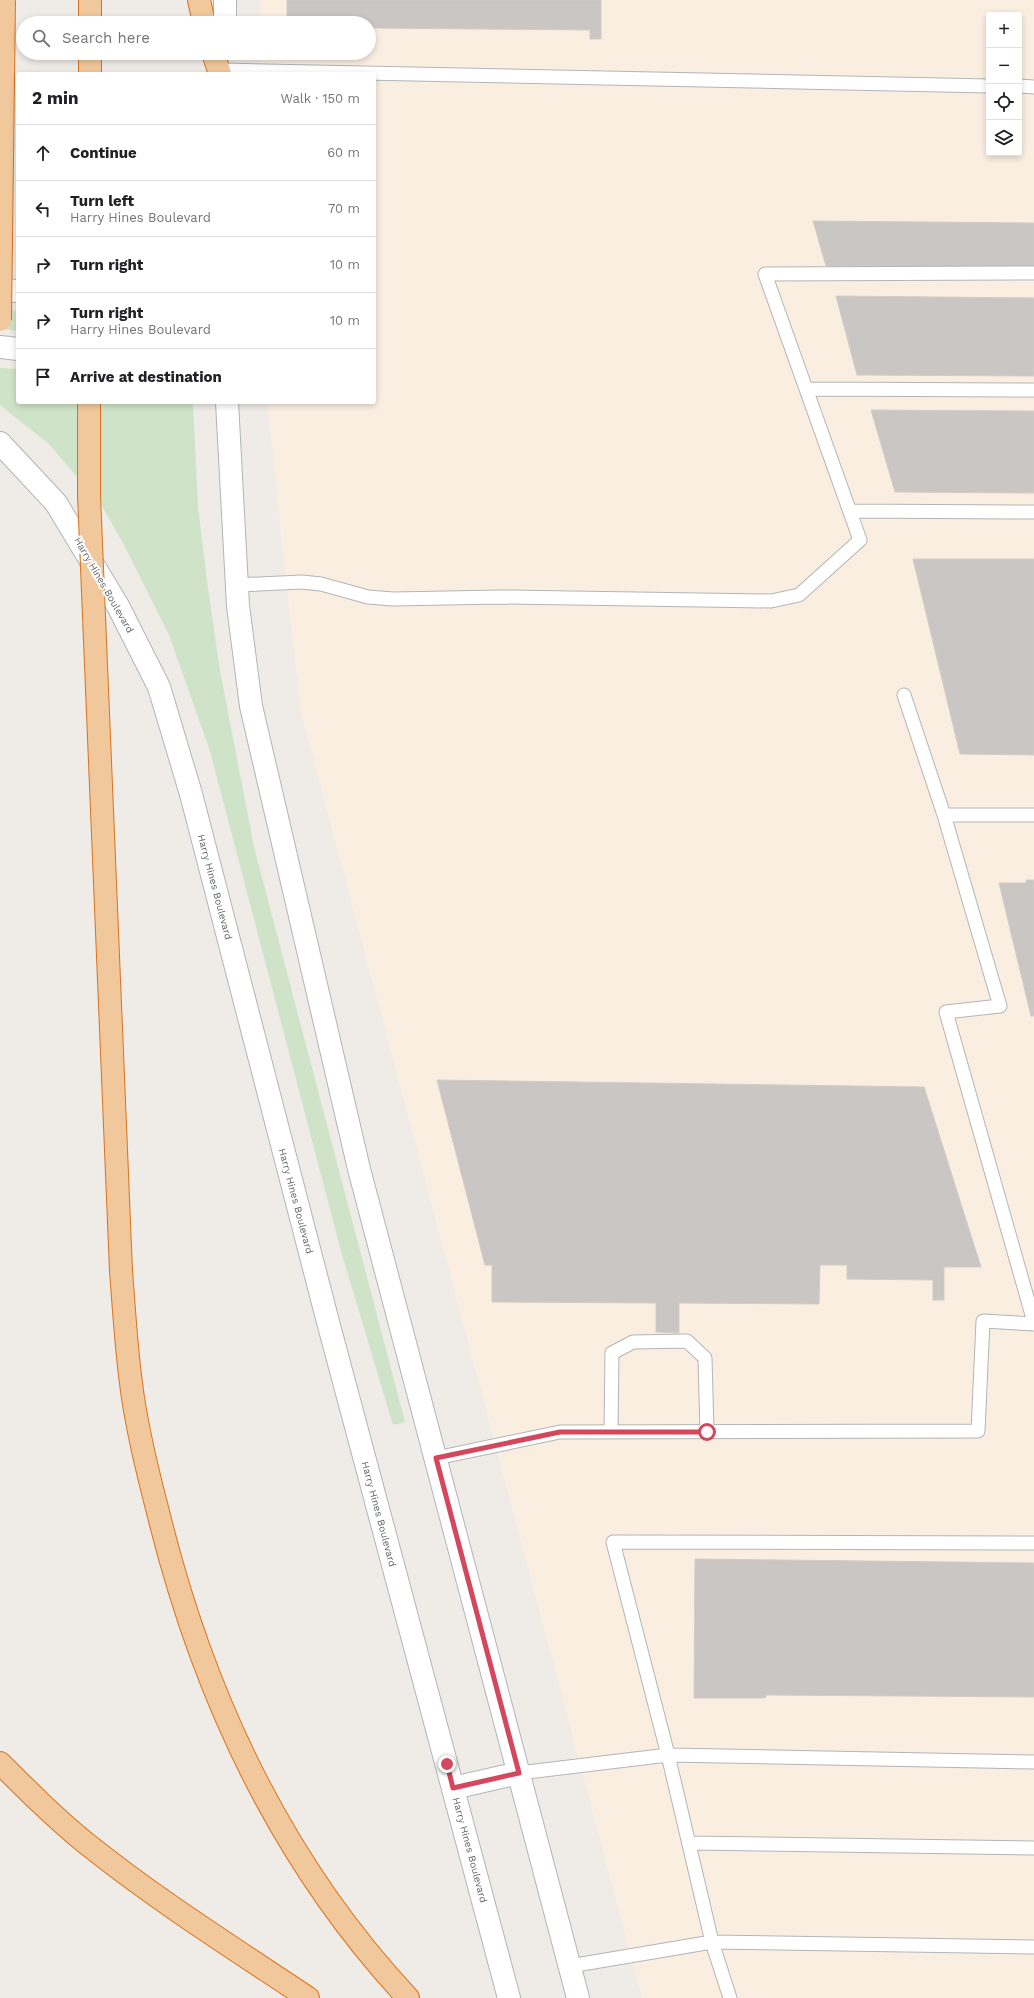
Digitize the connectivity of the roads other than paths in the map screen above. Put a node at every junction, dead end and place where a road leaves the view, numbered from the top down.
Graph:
1 (4, 0) edge
2 (90, 0) edge
3 (199, 0) edge
4 (225, 0) edge
5 (90, 16) edge
6 (202, 16) edge
7 (225, 16) edge
8 (90, 60) edge
9 (221, 65) edge
10 (90, 72) edge
11 (986, 86) edge
12 (1022, 86) edge
13 (1034, 87) edge
14 (1034, 274) edge
15 (0, 290) edge
16 (16, 292) edge
17 (0, 320) edge
18 (0, 347) edge
19 (16, 349) edge
20 (806, 389) junction
21 (1034, 390) edge
22 (89, 404) edge
23 (227, 404) edge
24 (0, 443) edge
25 (850, 511) junction
26 (1034, 512) edge
27 (237, 585) junction
28 (904, 695) dead end
29 (944, 815) junction
30 (1034, 815) edge
31 (1034, 1323) edge
32 (611, 1432) junction
33 (707, 1432) junction
34 (436, 1458) junction
35 (1034, 1543) edge
36 (668, 1755) junction
37 (1034, 1762) edge
38 (0, 1763) edge
39 (519, 1773) junction
40 (453, 1788) junction
41 (689, 1843) junction
42 (1034, 1848) edge
43 (712, 1942) junction
44 (1034, 1947) edge
45 (570, 1966) junction
46 (308, 1998) edge
47 (408, 1998) edge
48 (509, 1998) edge
49 (578, 1998) edge
50 (730, 1998) edge

1 - 17 highway, bridge
2 - 5 highway
3 - 6 highway
4 - 7 main road
8 - 10 highway
9 - 11 lane
12 - 13 lane
14 - 20 lane
15 - 16 main road
18 - 19 main road
20 - 21 lane
20 - 25 lane
22 - 47 highway, bridge
23 - 27 main road
24 - 40 main road, Harry Hines Boulevard
25 - 26 lane
25 - 27 lane
27 - 34 main road
28 - 29 lane
29 - 30 lane
29 - 31 lane
31 - 33 lane
32 - 33 lane
32 - 33 lane
32 - 34 lane
34 - 39 main road
35 - 36 lane
36 - 37 lane
36 - 39 lane
36 - 41 lane
38 - 46 highway
39 - 40 main road
39 - 45 main road
40 - 48 main road, Harry Hines Boulevard
41 - 42 lane
41 - 43 lane
43 - 44 lane
43 - 45 lane
43 - 50 lane
45 - 49 main road

